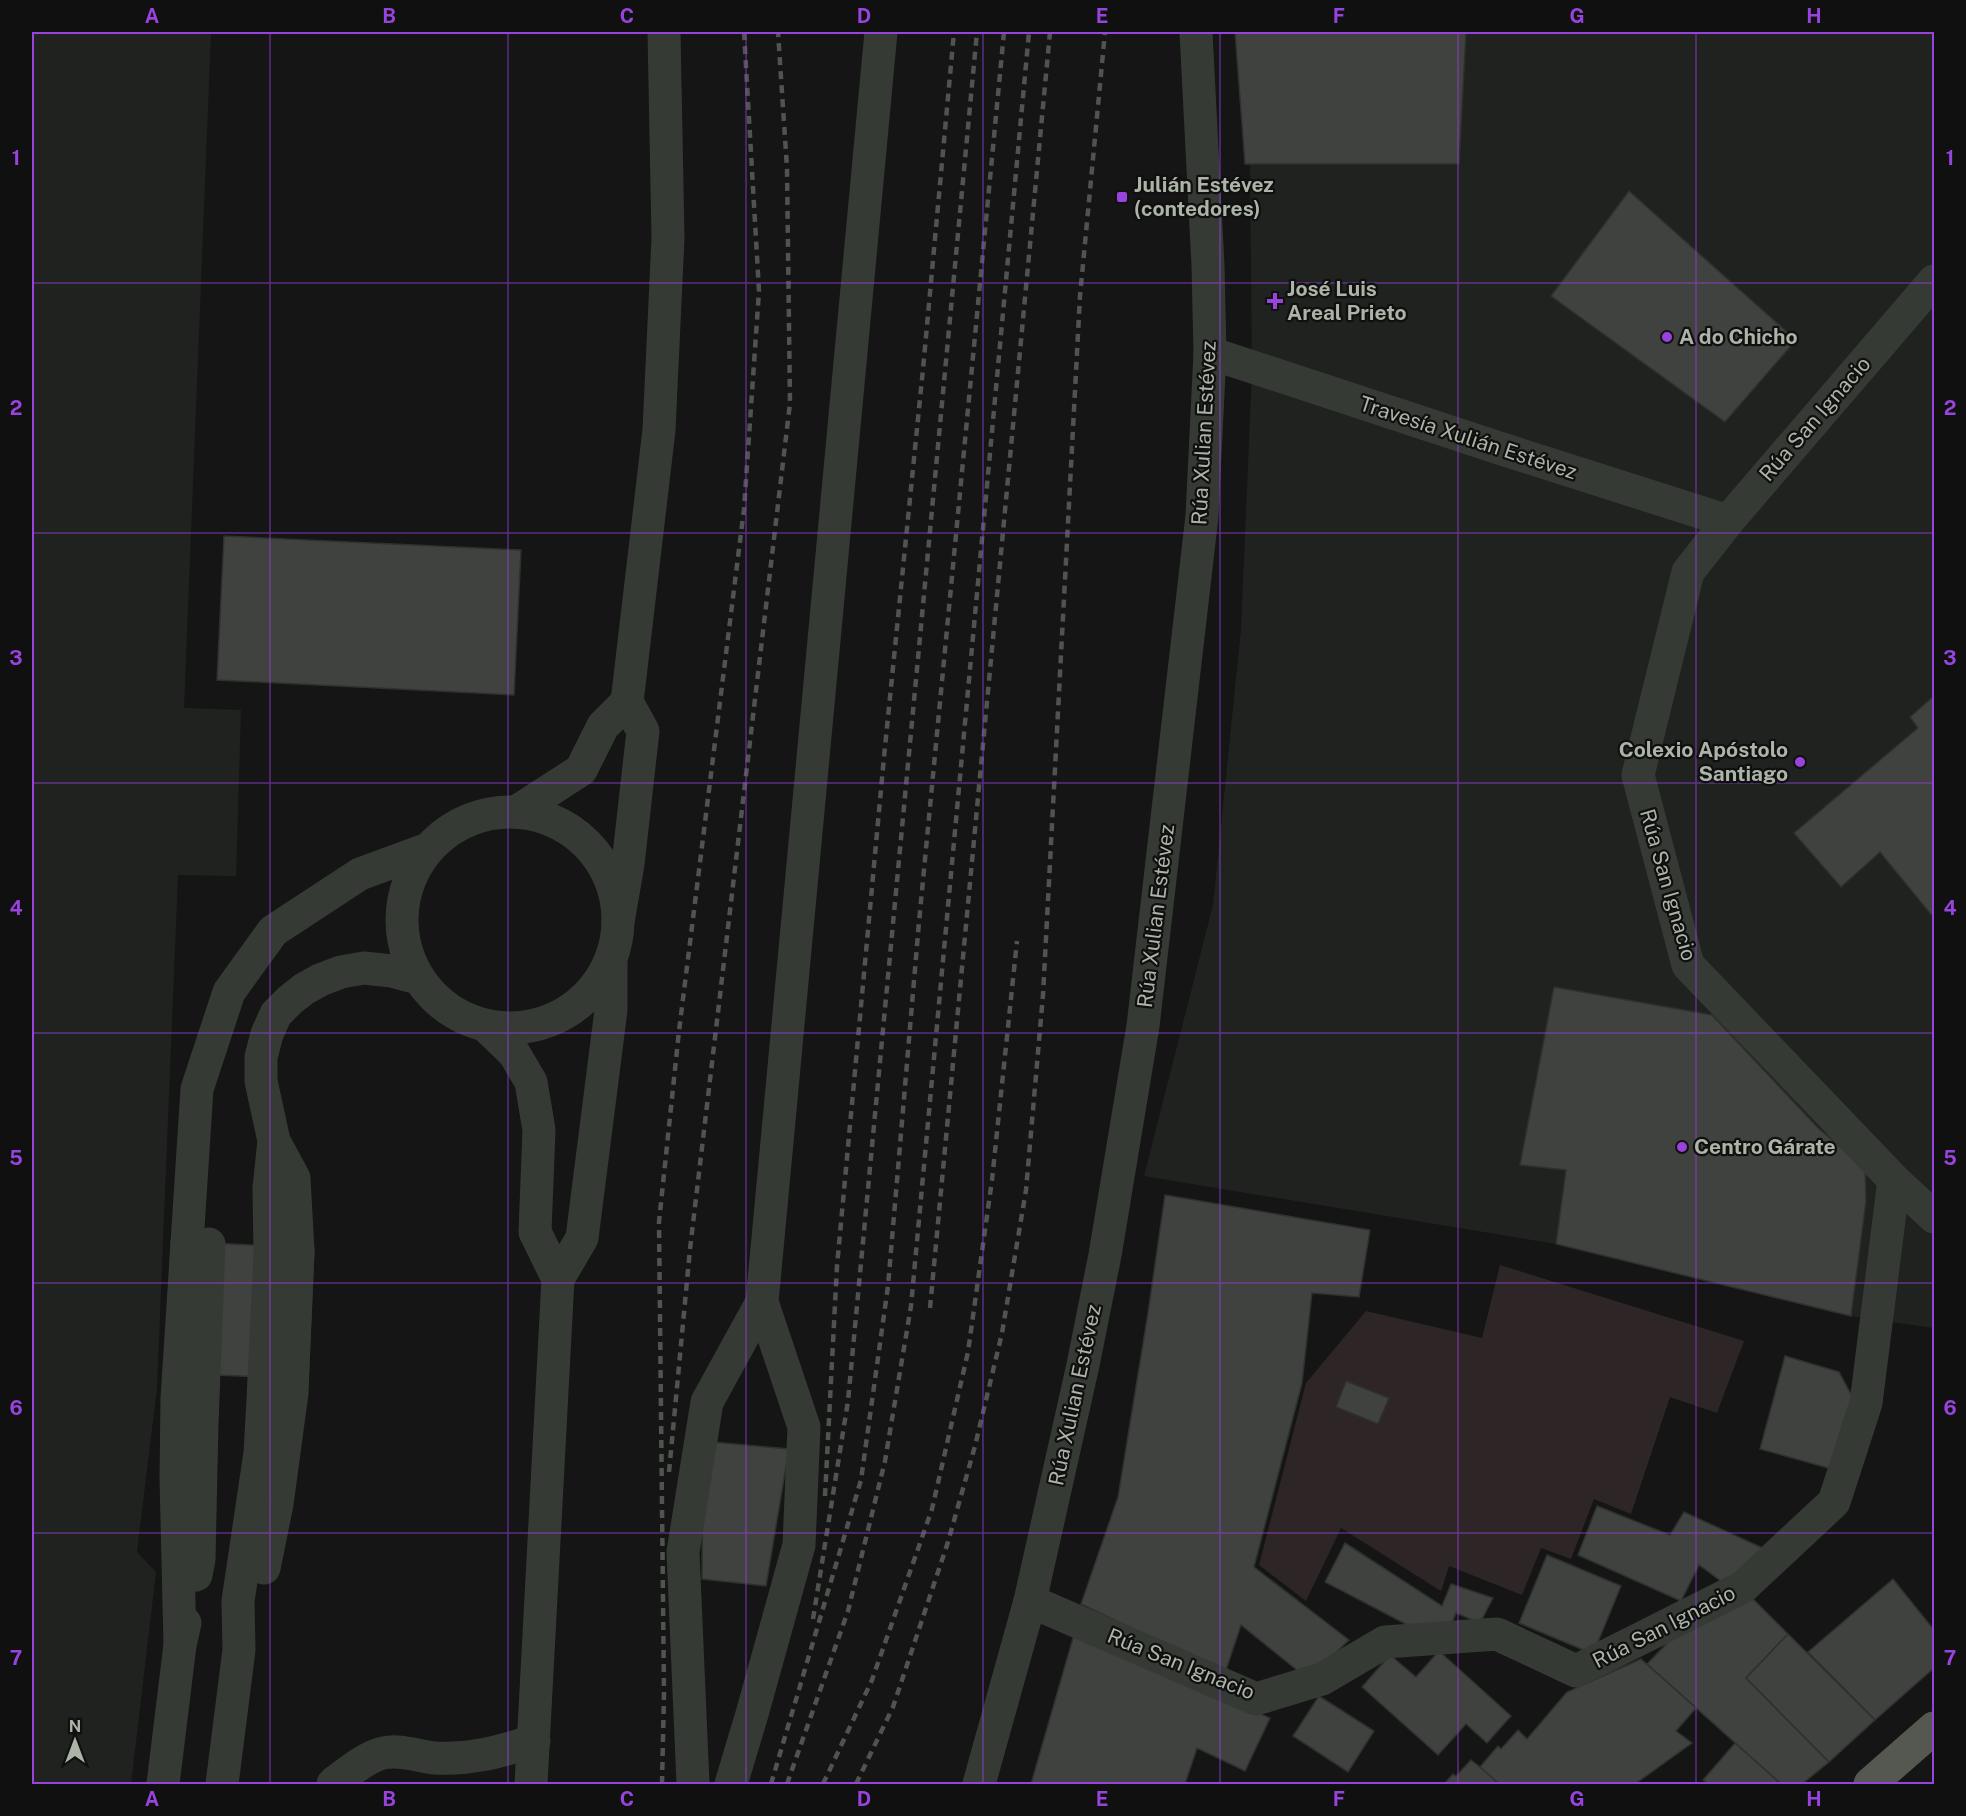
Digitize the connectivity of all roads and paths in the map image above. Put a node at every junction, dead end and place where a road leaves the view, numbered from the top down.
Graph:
1 (664, 32) edge
2 (881, 32) edge
3 (1196, 32) edge
4 (1935, 281) edge
5 (1210, 353) junction
6 (1728, 521) junction
7 (627, 702) junction
8 (516, 812) junction
9 (428, 849) junction
10 (618, 922) junction
11 (611, 961) junction
12 (418, 978) junction
13 (486, 1026) junction
14 (1894, 1180) junction
15 (1935, 1217) edge
16 (558, 1280) junction
17 (762, 1302) junction
18 (1030, 1601) junction
19 (1935, 1728) edge
20 (534, 1741) junction
21 (368, 1772) edge
22 (163, 1785) edge
23 (222, 1785) edge
24 (333, 1785) edge
25 (531, 1785) edge
26 (693, 1785) edge
27 (731, 1785) edge
28 (979, 1785) edge
29 (1870, 1785) edge

1 - 7 street
2 - 17 street
3 - 5 street, Rúa Xulian Estévez
4 - 6 street, Rúa San Ignacio
5 - 6 street, Travesía Xulián Estévez
5 - 18 street, Rúa Xulian Estévez
6 - 14 street, Rúa San Ignacio
7 - 8 street
7 - 10 street
8 - 9 street
8 - 10 street
9 - 12 street
9 - 22 street
10 - 11 street
11 - 13 street
11 - 16 street
12 - 13 street
12 - 23 street
13 - 16 street
14 - 15 street, Rúa San Ignacio
14 - 18 street, Rúa San Ignacio
16 - 20 street
17 - 26 street
17 - 27 street
18 - 28 street, Rúa Xulian Estévez
19 - 29 main road
20 - 21 street
20 - 25 street
21 - 24 street

